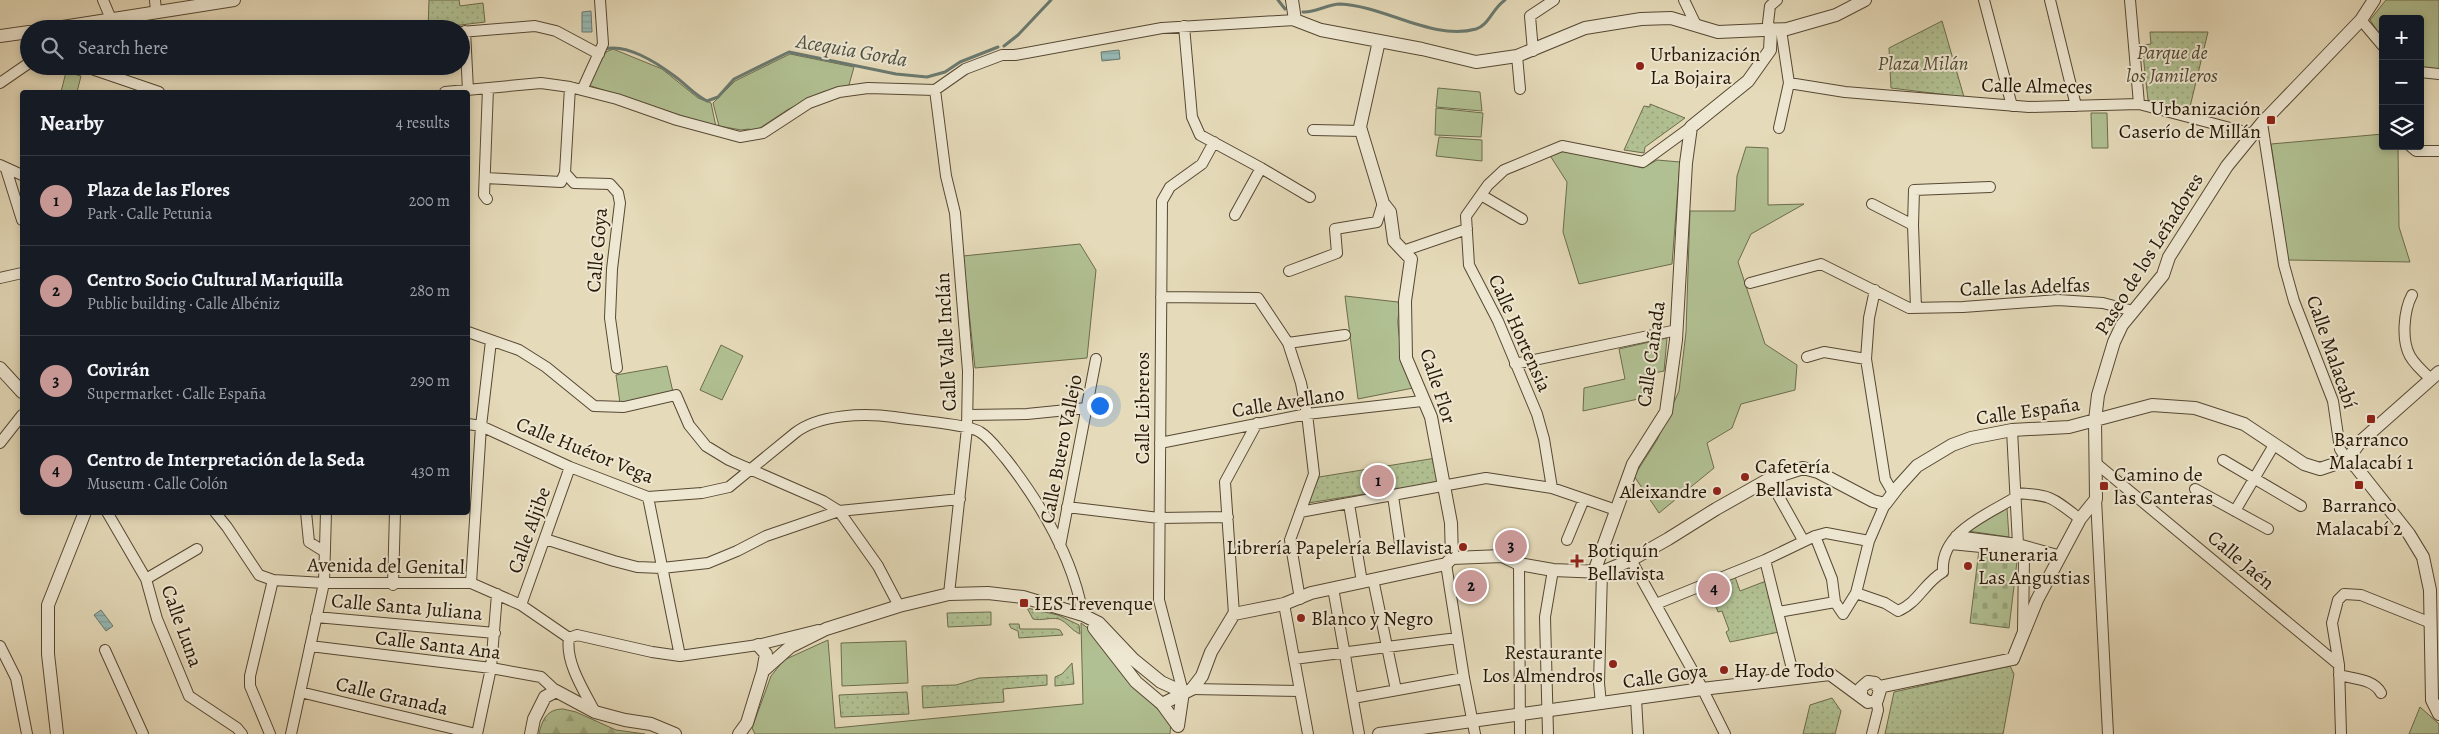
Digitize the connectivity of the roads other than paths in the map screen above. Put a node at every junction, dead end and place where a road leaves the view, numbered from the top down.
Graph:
1 (103, 0) edge
2 (234, 0) edge
3 (600, 0) edge
4 (1292, 0) edge
5 (1554, 0) edge
6 (1684, 0) edge
7 (1777, 0) edge
8 (1865, 0) edge
9 (1984, 0) edge
10 (2050, 0) edge
11 (2130, 0) edge
12 (2374, 0) edge
13 (156, 6) edge
14 (111, 19) junction
15 (106, 20) edge
16 (1295, 20) junction
17 (2361, 20) junction
18 (1696, 25) junction
19 (1184, 26) junction
20 (470, 31) edge
21 (1776, 31) junction
22 (20, 33) edge
23 (0, 36) edge
24 (1379, 41) junction
25 (2379, 41) edge
26 (1533, 51) junction
27 (599, 54) junction
28 (1517, 56) junction
29 (20, 70) edge
30 (2424, 72) edge
31 (2439, 74) edge
32 (109, 75) edge
33 (467, 75) edge
34 (0, 83) edge
35 (1789, 83) junction
36 (570, 87) junction
37 (488, 88) junction
38 (1520, 89) dead end
39 (153, 90) edge
40 (468, 90) joint
41 (582, 90) junction
42 (935, 90) junction
43 (2139, 104) junction
44 (2012, 106) junction
45 (2076, 106) junction
46 (2262, 123) junction
47 (1690, 127) junction
48 (1779, 128) dead end
49 (1313, 130) dead end
50 (1362, 131) junction
51 (2252, 134) junction
52 (1214, 142) junction
53 (2415, 150) edge
54 (2439, 151) edge
55 (3, 167) edge
56 (1261, 168) junction
57 (565, 173) junction
58 (20, 174) edge
59 (485, 178) junction
60 (1990, 187) dead end
61 (1481, 195) junction
62 (1310, 197) dead end
63 (487, 199) dead end
64 (1383, 202) junction
65 (1872, 204) dead end
66 (20, 214) edge
67 (1236, 215) dead end
68 (1522, 219) dead end
69 (1912, 225) junction
70 (1467, 229) junction
71 (1403, 251) junction
72 (1289, 272) dead end
73 (20, 273) edge
74 (0, 278) edge
75 (1750, 283) dead end
76 (1875, 290) junction
77 (2412, 295) dead end
78 (1162, 296) junction
79 (1916, 308) junction
80 (2133, 310) junction
81 (1677, 330) junction
82 (470, 333) edge
83 (1345, 335) dead end
84 (491, 341) junction
85 (1288, 343) junction
86 (1807, 357) dead end
87 (1866, 358) junction
88 (1096, 359) dead end
89 (1516, 364) junction
90 (0, 368) edge
91 (617, 368) dead end
92 (2435, 375) edge
93 (20, 390) edge
94 (1422, 401) junction
95 (1087, 408) junction
96 (1307, 414) junction
97 (968, 415) junction
98 (20, 418) edge
99 (2095, 420) junction
100 (1257, 423) junction
101 (470, 424) edge
102 (481, 426) junction
103 (967, 428) junction
104 (2012, 430) junction
105 (0, 443) edge
106 (1160, 443) junction
107 (2274, 445) junction
108 (2223, 460) dead end
109 (2347, 460) junction
110 (2097, 464) junction
111 (570, 467) junction
112 (750, 469) junction
113 (2254, 478) junction
114 (1770, 479) junction
115 (1445, 486) junction
116 (1552, 488) junction
117 (2195, 488) dead end
118 (1893, 493) junction
119 (2016, 495) junction
120 (1393, 496) junction
121 (648, 497) junction
122 (960, 499) junction
123 (1584, 499) junction
124 (2096, 499) junction
125 (1349, 504) junction
126 (1885, 504) junction
127 (2301, 506) dead end
128 (1067, 507) junction
129 (839, 510) junction
130 (1616, 510) junction
131 (2235, 511) junction
132 (1300, 512) junction
133 (84, 515) edge
134 (109, 515) edge
135 (217, 515) edge
136 (306, 515) edge
137 (326, 515) edge
138 (395, 515) edge
139 (1160, 518) junction
140 (1228, 518) junction
141 (2080, 519) junction
142 (2268, 529) dead end
143 (1815, 536) junction
144 (545, 539) junction
145 (1568, 540) dead end
146 (1803, 540) junction
147 (1954, 540) junction
148 (1869, 541) junction
149 (1400, 543) dead end
150 (1060, 546) junction
151 (2020, 547) junction
152 (197, 549) dead end
153 (325, 552) junction
154 (2061, 556) junction
155 (1631, 560) junction
156 (1765, 560) junction
157 (1449, 561) junction
158 (1519, 564) junction
159 (662, 568) junction
160 (1553, 570) junction
161 (1598, 572) junction
162 (146, 579) junction
163 (273, 580) junction
164 (1368, 581) junction
165 (324, 583) junction
166 (471, 583) junction
167 (392, 585) junction
168 (1333, 588) junction
169 (1856, 593) junction
170 (497, 594) junction
171 (949, 594) junction
172 (1300, 599) junction
173 (1835, 602) junction
174 (1284, 604) junction
175 (1656, 604) junction
176 (521, 605) junction
177 (899, 606) junction
178 (1778, 612) junction
179 (1234, 614) junction
180 (1083, 615) junction
181 (316, 617) junction
182 (2431, 623) junction
183 (826, 629) junction
184 (495, 633) junction
185 (2023, 636) junction
186 (570, 638) junction
187 (1458, 638) junction
188 (758, 644) junction
189 (0, 646) edge
190 (310, 646) junction
191 (1388, 647) junction
192 (105, 650) dead end
193 (1344, 653) junction
194 (680, 656) junction
195 (1294, 659) junction
196 (491, 668) junction
197 (2339, 670) junction
198 (763, 671) junction
199 (1794, 677) junction
200 (1464, 678) junction
201 (1879, 687) junction
202 (1702, 689) junction
203 (1396, 690) junction
204 (556, 691) junction
205 (1188, 691) junction
206 (1300, 691) junction
207 (300, 692) junction
208 (2381, 693) dead end
209 (1861, 694) junction
210 (1353, 698) junction
211 (1636, 699) junction
212 (1876, 700) junction
213 (1162, 704) junction
214 (1600, 704) junction
215 (1547, 711) junction
216 (595, 712) junction
217 (1520, 714) junction
218 (2439, 714) edge
219 (1474, 728) edge
220 (1180, 731) edge
221 (1424, 731) edge
222 (27, 734) edge
223 (58, 734) edge
224 (143, 734) edge
225 (242, 734) edge
226 (270, 734) edge
227 (291, 734) edge
228 (477, 734) edge
229 (531, 734) edge
230 (675, 734) edge
231 (738, 734) edge
232 (1308, 734) edge
233 (1359, 734) edge
234 (1379, 734) edge
235 (1520, 734) edge
236 (1548, 734) edge
237 (1638, 734) edge
238 (1724, 734) edge
239 (1872, 734) edge
240 (2108, 734) edge
241 (2340, 734) edge

1 - 14 street
2 - 13 street
3 - 27 street
4 - 16 street
5 - 26 street
6 - 18 street
7 - 21 street
8 - 21 street
9 - 44 street
10 - 45 street
11 - 43 street
12 - 17 street, Paseo de los Leñadores
13 - 14 street
14 - 15 street
16 - 19 street
16 - 24 street
17 - 25 street
17 - 46 street, Paseo de los Leñadores
18 - 21 street
18 - 26 street
19 - 42 street
19 - 52 street
20 - 27 street
21 - 35 street
21 - 47 street
22 - 23 street
24 - 28 street
24 - 50 street, Calle Flor
26 - 28 street
27 - 41 street
28 - 38 street
29 - 34 street
30 - 31 street
32 - 39 street
33 - 40 street
35 - 44 street, Calle Almeces
35 - 48 street
36 - 37 street
36 - 41 street
36 - 57 street
37 - 40 street
37 - 59 street
41 - 42 street
42 - 97 street, Calle Valle Inclán
43 - 45 street, Calle Almeces
43 - 51 street, Calle Almeces
44 - 45 street, Calle Almeces
46 - 51 street, Paseo de los Leñadores
46 - 109 street, Calle Malacabí
47 - 61 street, Calle Hortensia
47 - 81 street, Calle Cañada
49 - 50 street
50 - 64 street, Calle Flor
51 - 80 street, Paseo de los Leñadores
52 - 56 street
52 - 78 street, Calle Libreros
53 - 54 street
55 - 58 street
55 - 66 street
56 - 62 street
56 - 67 street
57 - 59 street
57 - 91 street, Calle Goya
59 - 63 street
60 - 69 street
61 - 68 street
61 - 70 street, Calle Hortensia
64 - 71 street, Calle Flor
64 - 72 street
65 - 69 street
69 - 79 street
70 - 71 street
70 - 89 street, Calle Hortensia
71 - 94 street, Calle Flor
73 - 74 street
75 - 76 street, Calle las Adelfas
76 - 79 street, Calle las Adelfas
76 - 87 street
77 - 92 street
78 - 85 street
78 - 106 street, Calle Libreros
79 - 80 street, Calle las Adelfas
80 - 99 street, Paseo de los Leñadores
81 - 89 street
81 - 130 street, Calle Cañada
82 - 84 street
83 - 85 street
84 - 102 street
84 - 112 street
85 - 96 street
86 - 87 street
87 - 118 street
88 - 95 street, Calle Buero Vallejo
89 - 116 street, Calle Hortensia
90 - 93 street
92 - 109 street
94 - 96 street, Calle Avellano
94 - 115 street, Calle Flor
95 - 97 street
95 - 128 street, Calle Buero Vallejo
96 - 100 street, Calle Avellano
96 - 132 street
97 - 103 street, Calle Valle Inclán
98 - 105 street
99 - 104 street, Calle España
99 - 107 street, Calle España
99 - 110 street, Paseo de los Leñadores
100 - 106 street, Calle Avellano
100 - 140 street
101 - 102 street, Calle Huétor Vega
102 - 111 street, Calle Huétor Vega
102 - 166 street
103 - 112 street, Calle Huétor Vega
103 - 122 street, Calle Valle Inclán
103 - 150 street, Calle Huétor Vega
104 - 118 street, Calle España
104 - 119 street
106 - 139 street, Calle Libreros
107 - 109 street, Calle España
107 - 113 street
108 - 113 street
109 - 182 street, Calle Malacabí
110 - 124 street, Paseo de los Leñadores
110 - 197 street, Calle Jaén
111 - 121 street, Calle Huétor Vega
111 - 144 street, Calle Aljibe
112 - 121 street, Calle Huétor Vega
112 - 129 street
113 - 127 street
113 - 131 street
114 - 126 street
114 - 146 street
114 - 155 street
115 - 116 street
115 - 120 street
115 - 157 street, Calle Flor
116 - 123 street
117 - 131 street
118 - 126 street, Calle España
119 - 141 street
119 - 147 street
119 - 151 street
120 - 125 street
120 - 149 street
121 - 159 street
122 - 129 street
122 - 171 street, Calle Valle Inclán
123 - 130 street
123 - 145 street
124 - 141 street
124 - 240 street, Paseo de los Leñadores
125 - 132 street
125 - 164 street
126 - 148 street
128 - 139 street
128 - 150 street, Calle Buero Vallejo
129 - 159 street
129 - 177 street
130 - 161 street, Calle Cañada
131 - 142 street
132 - 172 street
133 - 223 street
134 - 162 street, Calle Luna
135 - 163 street, Avenida del Genital
136 - 153 street
137 - 153 street
138 - 167 street
139 - 140 street
139 - 205 street, Calle Libreros
140 - 179 street
141 - 154 street
143 - 146 street
143 - 148 street
143 - 173 street
144 - 159 street
144 - 176 street, Calle Aljibe
146 - 156 street
147 - 151 street
147 - 169 street
148 - 169 street
150 - 180 street, Calle Huétor Vega
151 - 154 street
151 - 185 street
152 - 162 street
153 - 165 street
154 - 185 street
155 - 161 street
155 - 175 street
156 - 175 street
156 - 178 street
157 - 158 street
157 - 164 street
157 - 187 street
158 - 160 street
158 - 217 street
159 - 194 street
160 - 161 street
160 - 215 street
161 - 214 street
162 - 225 street, Calle Luna
163 - 165 street, Avenida del Genital
163 - 226 street
164 - 168 street
164 - 191 street
165 - 167 street, Avenida del Genital
165 - 181 street
166 - 167 street, Avenida del Genital
166 - 170 street, Avenida del Genital
168 - 172 street
168 - 193 street
169 - 173 street
170 - 176 street, Avenida del Genital
170 - 184 street
171 - 177 street
171 - 180 street
172 - 174 street
173 - 178 street
174 - 179 street
174 - 195 street
175 - 202 street
176 - 186 street, Avenida del Genital
177 - 183 street
178 - 199 street
179 - 205 street
180 - 205 street
180 - 213 street
181 - 184 street, Calle Santa Juliana
181 - 190 street
182 - 197 street
182 - 218 street, Calle Malacabí
183 - 188 street
183 - 198 street
184 - 196 street
185 - 201 street
186 - 194 street
186 - 216 street
187 - 191 street
187 - 200 street
188 - 194 street
188 - 198 street
189 - 222 street
190 - 196 street, Calle Santa Ana
190 - 207 street
191 - 193 street
191 - 203 street
192 - 224 street
193 - 195 street
193 - 210 street
195 - 206 street
196 - 204 street, Calle Santa Ana
196 - 228 street
197 - 208 street
197 - 241 street
198 - 231 street
199 - 202 street, Calle Goya
199 - 209 street, Calle Goya
200 - 203 street
200 - 219 street
201 - 209 street
201 - 212 street
202 - 211 street, Calle Goya
202 - 238 street
203 - 210 street
204 - 216 street
204 - 229 street
205 - 206 street
205 - 213 street
205 - 220 street, Calle Libreros
206 - 232 street
207 - 227 street
207 - 228 street, Calle Granada
209 - 212 street
210 - 233 street
211 - 214 street, Calle Goya
211 - 237 street
212 - 239 street
213 - 220 street
214 - 215 street, Calle Goya
215 - 217 street, Calle Goya
215 - 236 street
216 - 230 street
217 - 219 street, Calle Goya
217 - 235 street
219 - 221 street, Calle Goya
221 - 234 street, Calle Goya

